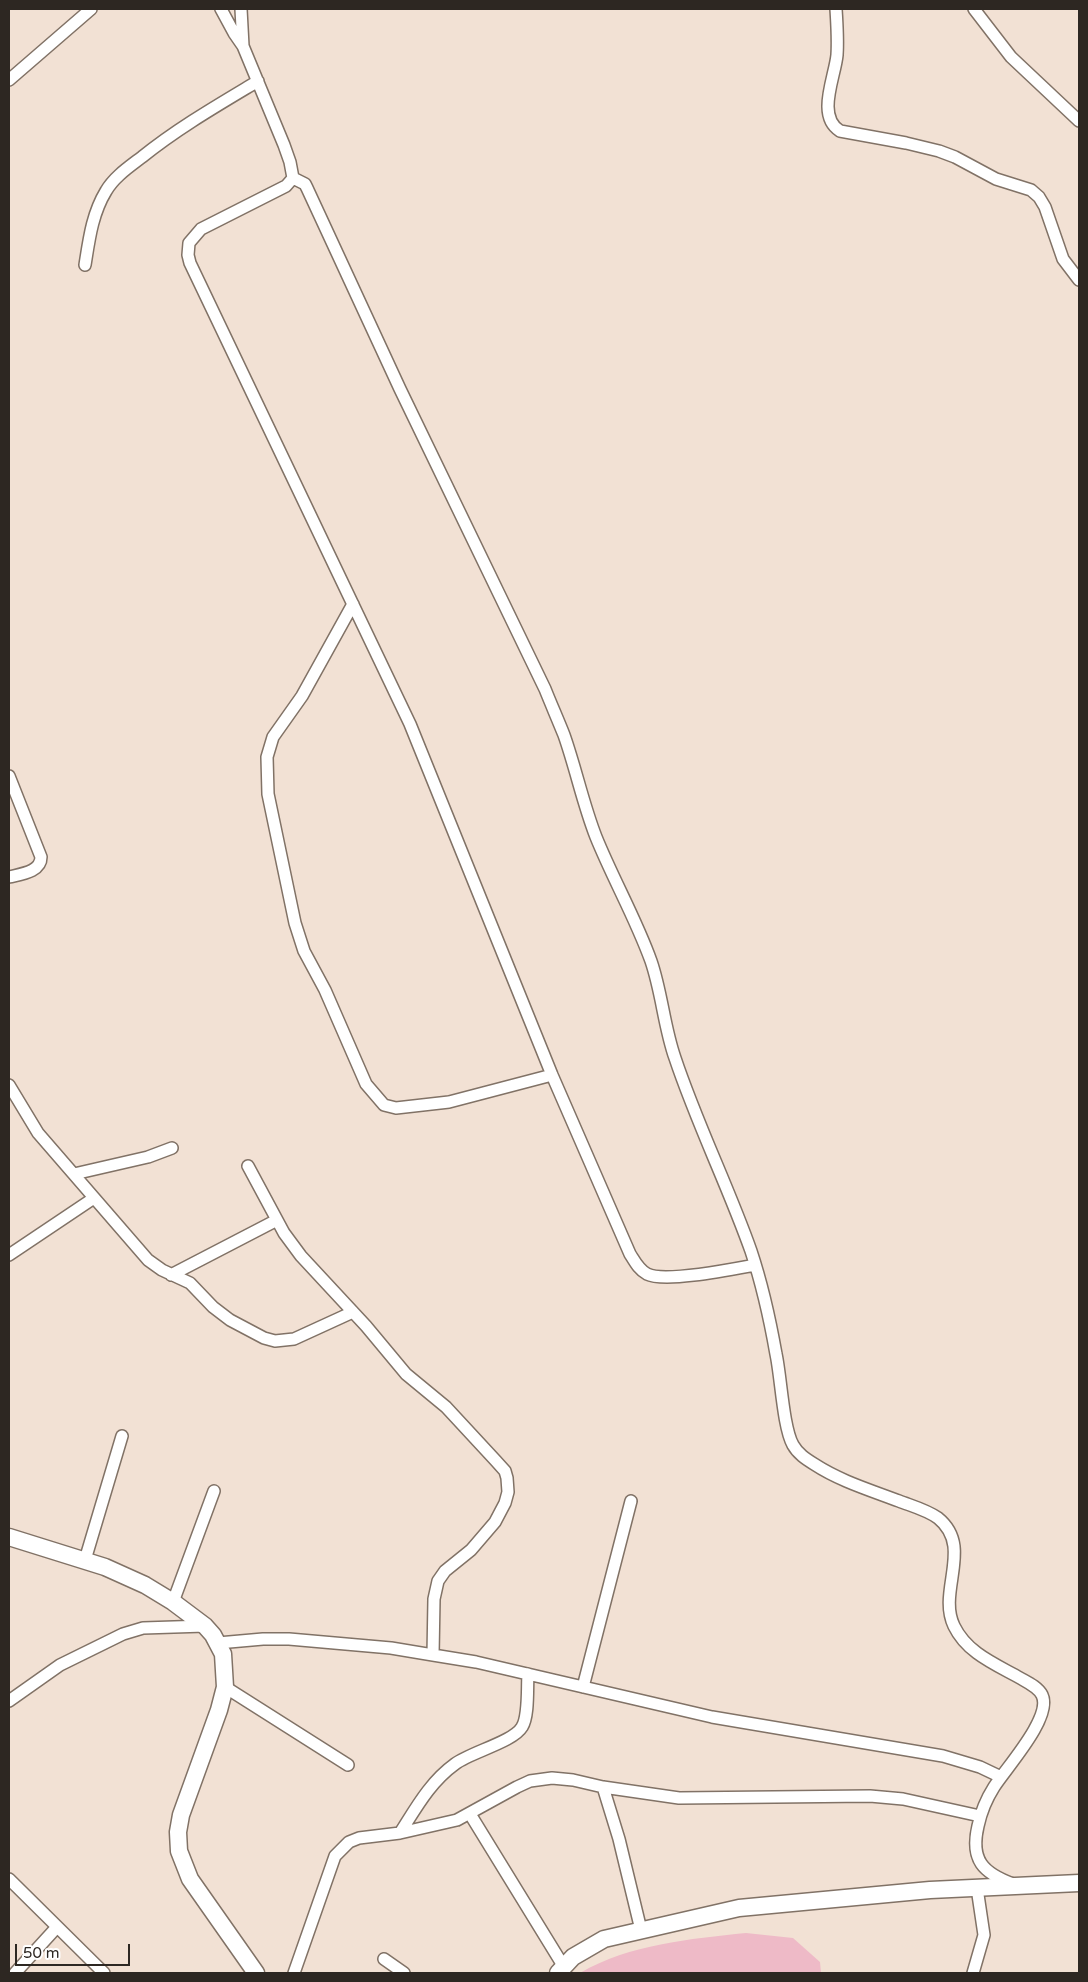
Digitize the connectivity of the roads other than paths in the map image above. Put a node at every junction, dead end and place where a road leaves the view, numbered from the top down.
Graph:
1 (91, 9) edge
2 (221, 9) edge
3 (241, 9) edge
4 (836, 9) edge
5 (974, 9) edge
6 (243, 46) junction
7 (9, 80) edge
8 (258, 81) junction
9 (1079, 121) edge
10 (293, 178) junction
11 (85, 265) dead end
12 (1079, 280) edge
13 (353, 604) junction
14 (9, 776) edge
15 (9, 877) edge
16 (552, 1075) junction
17 (9, 1086) edge
18 (172, 1148) dead end
19 (248, 1166) dead end
20 (74, 1174) junction
21 (94, 1198) junction
22 (277, 1220) junction
23 (9, 1255) edge
24 (755, 1265) junction
25 (171, 1275) junction
26 (353, 1312) junction
27 (122, 1436) dead end
28 (214, 1491) dead end
29 (631, 1501) dead end
30 (9, 1537) edge
31 (85, 1560) junction
32 (173, 1602) junction
33 (205, 1626) junction
34 (218, 1643) junction
35 (433, 1655) junction
36 (528, 1674) junction
37 (225, 1687) junction
38 (583, 1687) junction
39 (9, 1701) edge
40 (348, 1765) dead end
41 (1001, 1777) junction
42 (602, 1787) junction
43 (470, 1814) junction
44 (980, 1816) junction
45 (400, 1833) junction
46 (9, 1880) edge
47 (1079, 1883) edge
48 (1017, 1886) junction
49 (978, 1888) junction
50 (57, 1927) junction
51 (641, 1930) junction
52 (384, 1958) dead end
53 (561, 1970) edge
54 (15, 1973) edge
55 (104, 1973) edge
56 (256, 1973) edge
57 (294, 1973) edge
58 (404, 1973) edge
59 (973, 1973) edge

1 - 7 street
2 - 6 street
3 - 6 street
4 - 12 street
5 - 9 street
6 - 8 street
8 - 10 street
8 - 11 street
10 - 13 street
10 - 24 street
13 - 16 street
13 - 16 street
14 - 15 street
16 - 24 street
17 - 20 street
18 - 20 street
19 - 22 street
20 - 21 street
21 - 23 street
21 - 25 street
22 - 25 street
22 - 26 street
24 - 41 street
25 - 26 street
26 - 35 street
27 - 31 street
28 - 32 street
29 - 38 street
30 - 31 street
31 - 32 street
32 - 33 street
33 - 34 street
33 - 39 street
34 - 35 street
34 - 37 street
35 - 36 street
36 - 38 street
36 - 45 street
37 - 40 street
37 - 56 street
38 - 41 street
41 - 44 street
42 - 43 street
42 - 44 street
42 - 51 street
43 - 45 street
43 - 53 street
44 - 48 street
45 - 57 street
46 - 50 street
47 - 48 street
48 - 49 street
49 - 51 street
49 - 59 street
50 - 54 street
50 - 55 street
51 - 53 street
52 - 58 street

